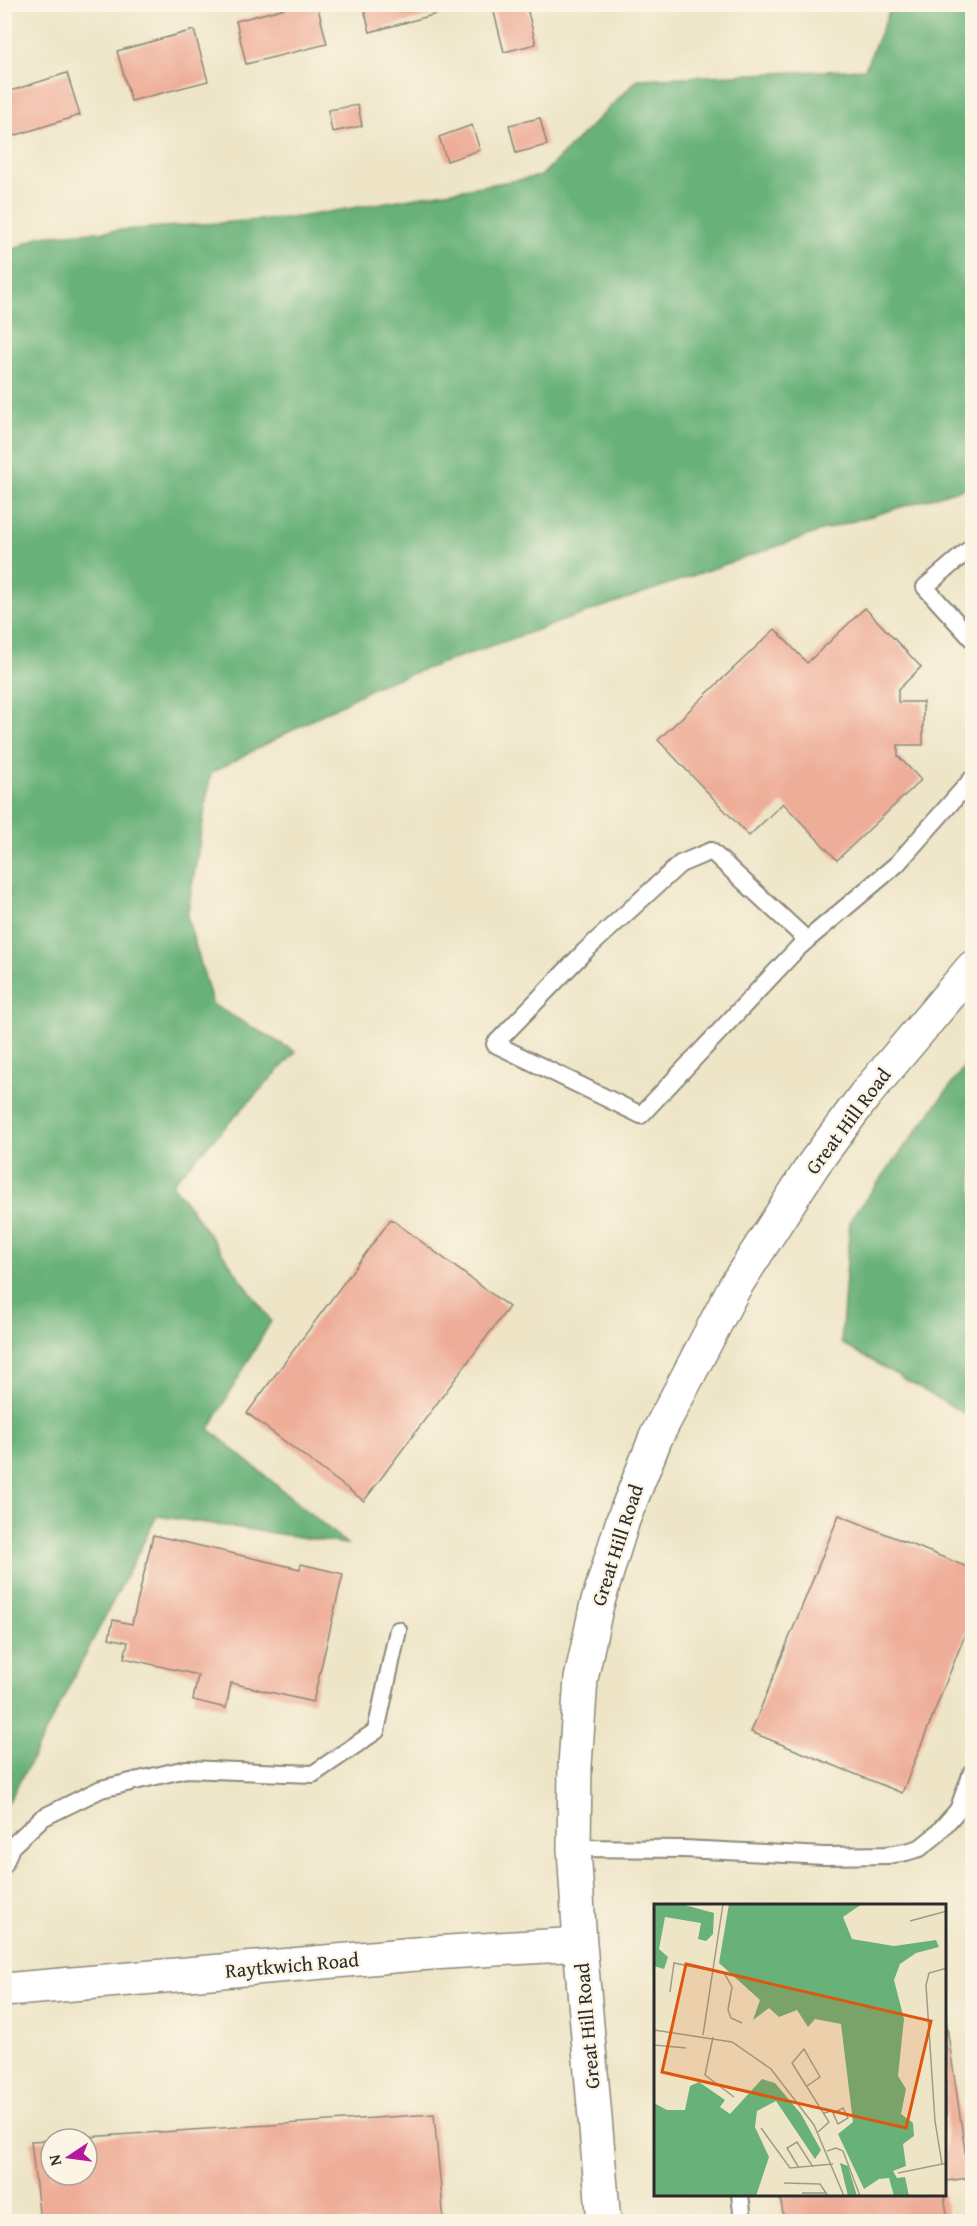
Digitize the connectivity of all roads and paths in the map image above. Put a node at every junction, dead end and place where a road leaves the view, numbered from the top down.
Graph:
1 (972, 547) edge
2 (972, 639) edge
3 (972, 779) edge
4 (807, 940) junction
5 (972, 969) edge
6 (398, 1630) dead end
7 (972, 1772) edge
8 (574, 1848) junction
9 (4, 1865) edge
10 (580, 1944) junction
11 (4, 1990) edge
12 (740, 2196) edge
13 (603, 2222) edge
14 (743, 2222) edge

1 - 2 lane
3 - 4 lane
4 - 4 lane
5 - 8 street, Great Hill Road
6 - 9 lane
7 - 8 lane
8 - 10 street, Great Hill Road
10 - 11 street, Raytkwich Road
10 - 13 street, Great Hill Road
12 - 14 lane

